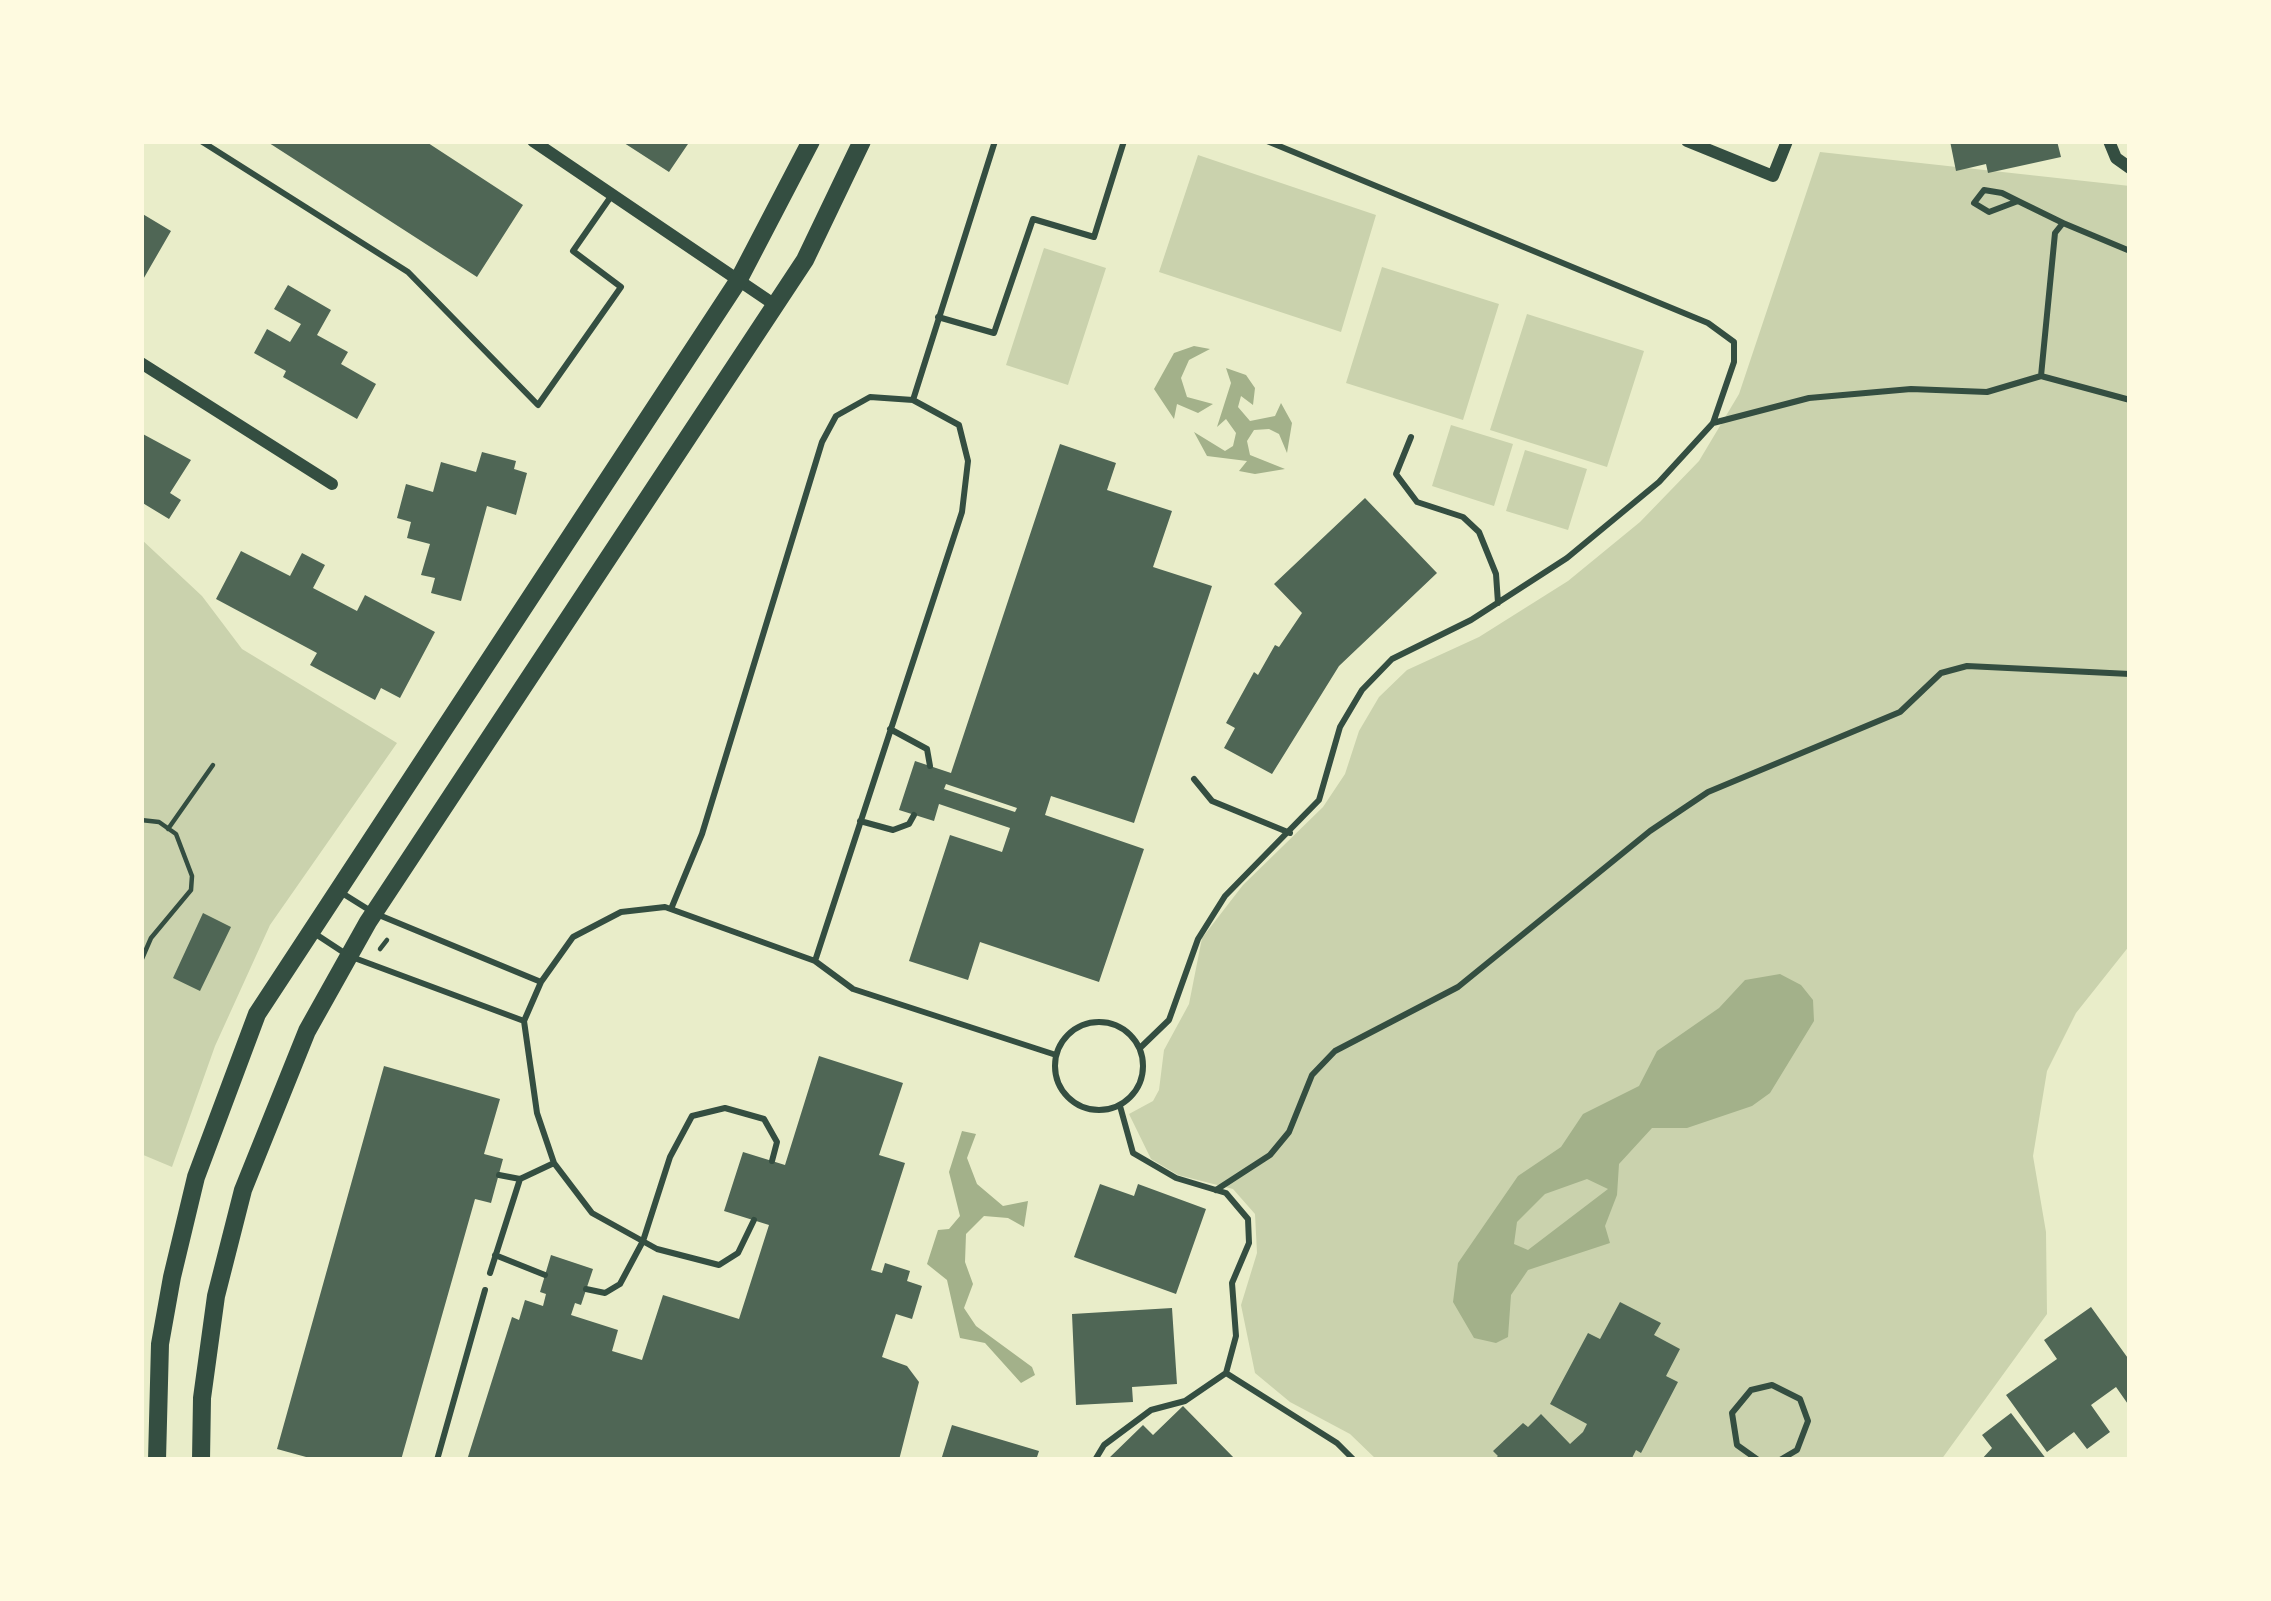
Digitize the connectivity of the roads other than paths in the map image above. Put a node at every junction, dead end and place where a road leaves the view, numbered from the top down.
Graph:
1 (201, 141) edge
2 (533, 141) edge
3 (811, 141) edge
4 (862, 141) edge
5 (995, 141) edge
6 (1124, 141) edge
7 (1268, 141) edge
8 (1687, 141) edge
9 (1787, 141) edge
10 (2109, 141) edge
11 (2130, 168) edge
12 (612, 194) junction
13 (2018, 200) junction
14 (2063, 223) junction
15 (2130, 251) edge
16 (738, 281) junction
17 (776, 304) junction
18 (938, 317) junction
19 (141, 364) edge
20 (2041, 376) junction
21 (913, 400) junction
22 (2130, 400) edge
23 (1713, 423) junction
24 (1411, 437) dead end
25 (332, 484) dead end
26 (1498, 603) junction
27 (2130, 674) edge
28 (890, 729) junction
29 (930, 766) dead end
30 (1194, 779) dead end
31 (914, 815) dead end
32 (860, 821) junction
33 (1290, 833) junction
34 (337, 890) junction
35 (671, 909) junction
36 (374, 913) junction
37 (311, 931) junction
38 (350, 956) junction
39 (814, 961) junction
40 (541, 982) junction
41 (524, 1021) junction
42 (1140, 1048) junction
43 (1056, 1054) junction
44 (1120, 1106) junction
45 (772, 1161) dead end
46 (554, 1163) junction
47 (499, 1175) dead end
48 (520, 1179) junction
49 (1216, 1190) junction
50 (754, 1220) dead end
51 (643, 1241) junction
52 (495, 1255) junction
53 (490, 1273) dead end
54 (545, 1275) dead end
55 (586, 1288) dead end
56 (485, 1290) dead end
57 (1226, 1373) junction
58 (1744, 1457) edge
59 (157, 1460) edge
60 (201, 1460) edge
61 (437, 1460) edge
62 (1095, 1460) edge
63 (1354, 1460) edge
64 (1758, 1460) edge
65 (1780, 1460) edge

1 - 12 lane
2 - 12 street
3 - 16 main road
4 - 17 main road
5 - 18 lane
6 - 18 lane
7 - 23 lane
8 - 9 street
10 - 11 street
12 - 16 street
13 - 13 lane
13 - 14 lane
14 - 15 lane
14 - 20 lane
16 - 17 street
16 - 34 main road
17 - 36 main road
18 - 21 lane
19 - 25 street
20 - 22 lane
20 - 23 lane
21 - 28 lane
21 - 35 lane
23 - 26 lane
24 - 26 lane
26 - 33 lane
27 - 49 lane
28 - 29 lane
28 - 32 lane
30 - 33 lane
31 - 32 lane
32 - 39 lane
33 - 42 lane
34 - 36 lane
34 - 37 main road
35 - 39 lane
35 - 40 lane
36 - 38 main road
36 - 40 lane
37 - 38 lane
37 - 59 main road
38 - 41 lane
38 - 60 main road
39 - 43 lane
40 - 41 lane
41 - 46 lane
42 - 43 lane
42 - 44 lane
43 - 44 lane
44 - 49 lane
45 - 51 lane
46 - 48 lane
46 - 51 lane
47 - 48 lane
48 - 52 lane
49 - 57 lane
50 - 51 lane
51 - 55 lane
52 - 53 lane
52 - 54 lane
56 - 61 lane
57 - 62 lane
57 - 63 lane
58 - 64 lane
58 - 65 lane

